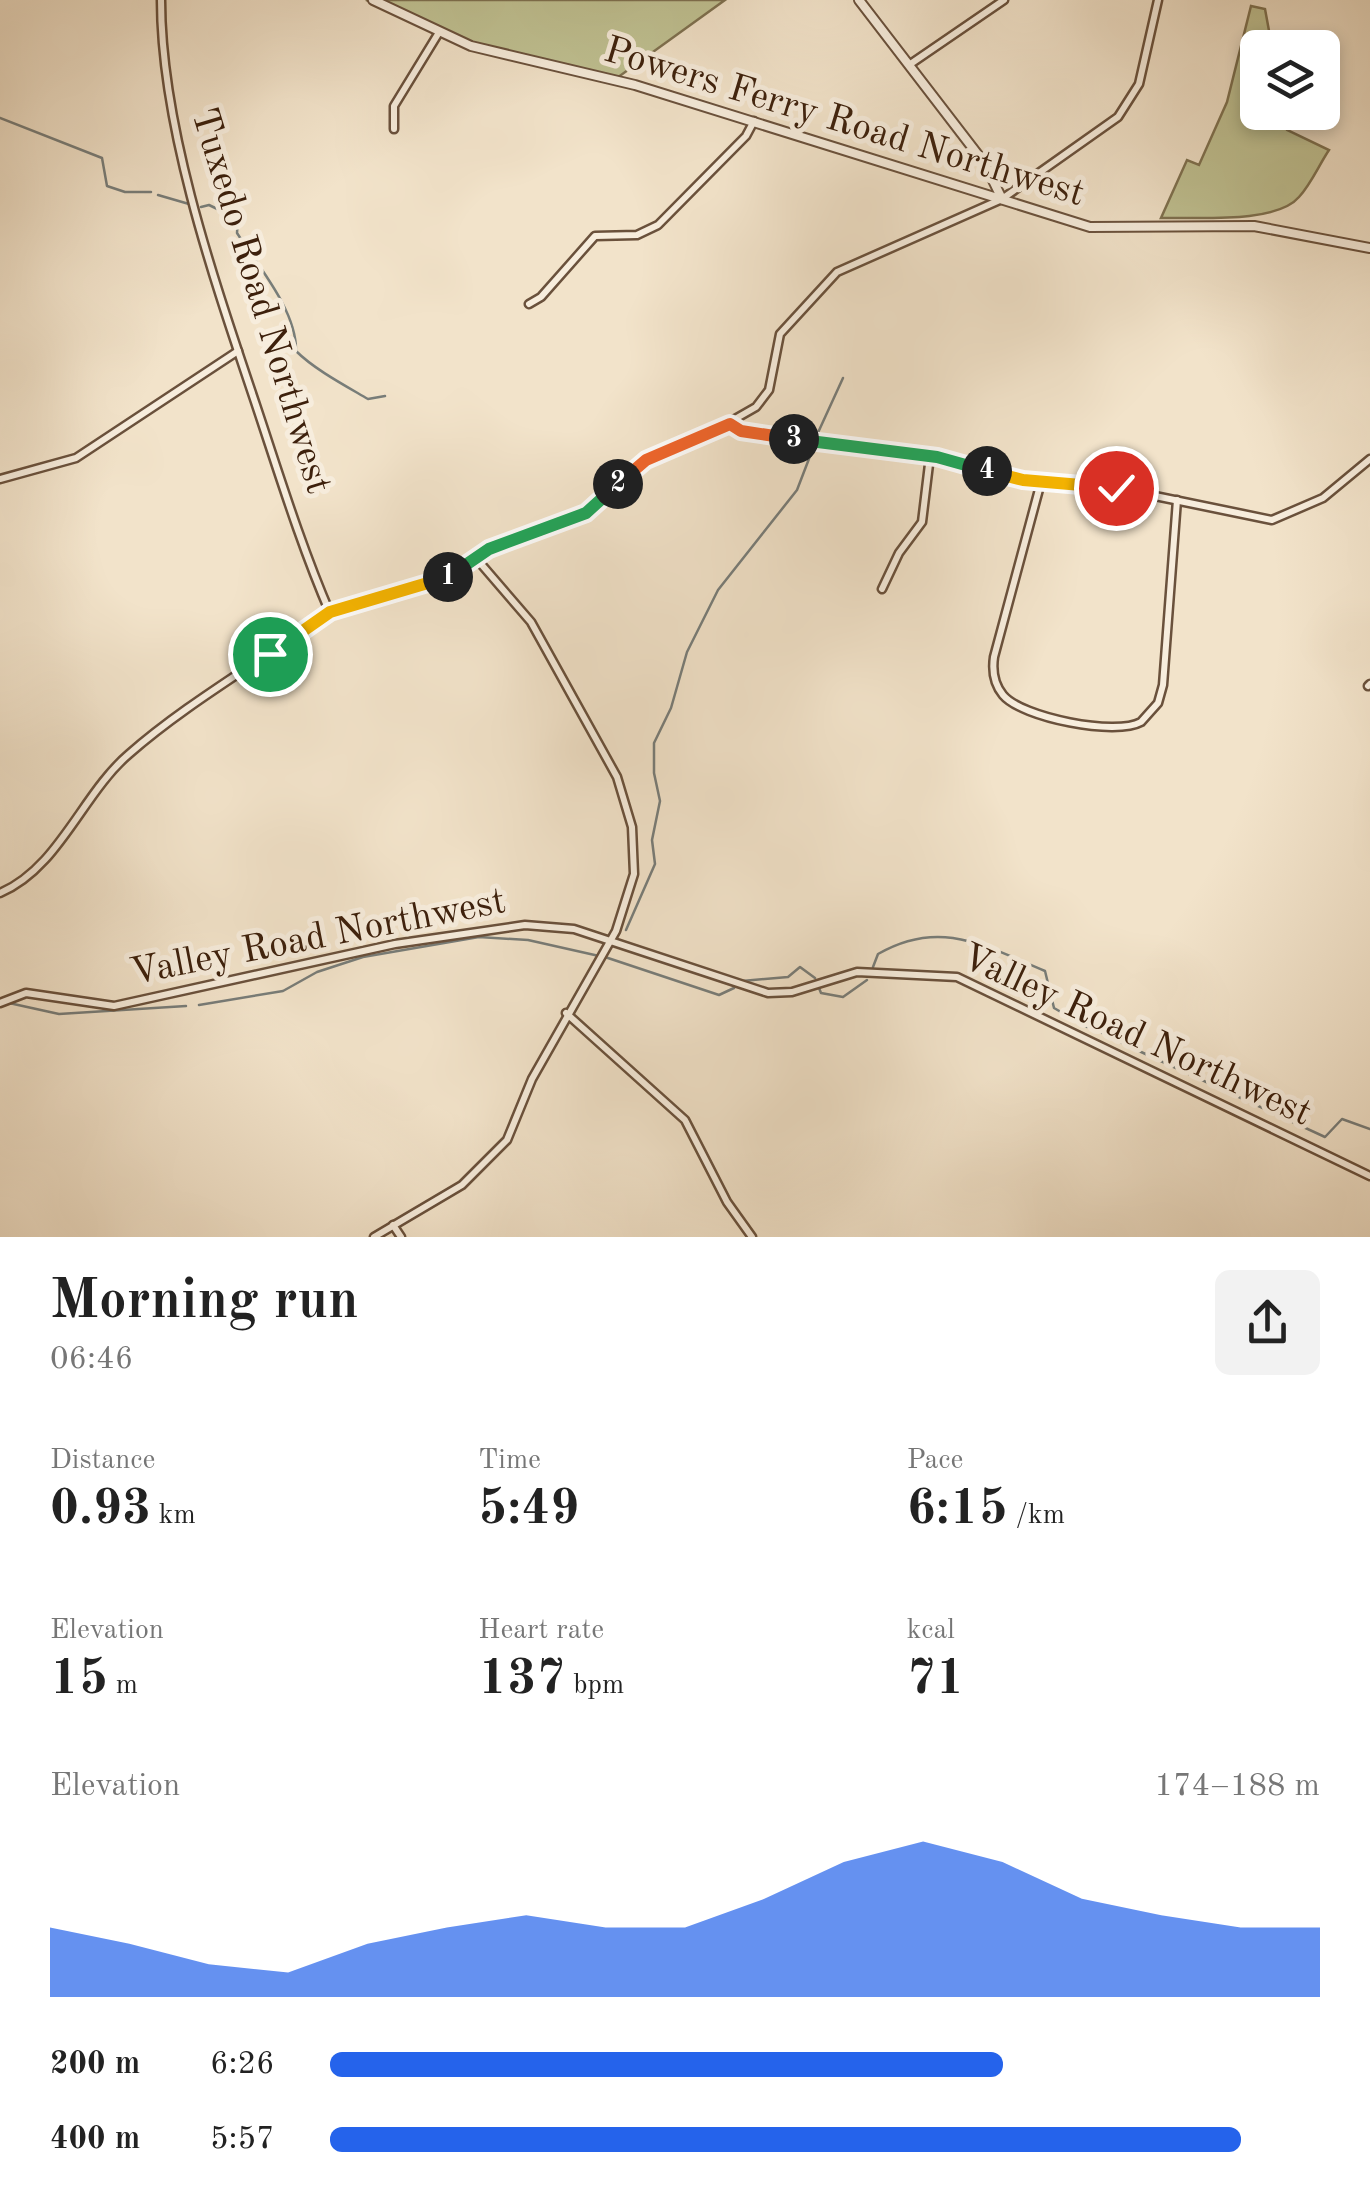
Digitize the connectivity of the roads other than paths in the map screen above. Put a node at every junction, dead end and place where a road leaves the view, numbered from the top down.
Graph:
1 (161, 0) edge
2 (373, 0) edge
3 (859, 0) edge
4 (1004, 0) edge
5 (1158, 0) edge
6 (438, 34) junction
7 (908, 65) junction
8 (754, 121) junction
9 (394, 129) dead end
10 (1002, 199) junction
11 (1370, 248) edge
12 (530, 304) dead end
13 (238, 351) junction
14 (730, 424) junction
15 (930, 456) junction
16 (1370, 459) edge
17 (0, 479) edge
18 (1041, 482) junction
19 (1177, 500) junction
20 (475, 557) junction
21 (882, 588) dead end
22 (330, 612) junction
23 (0, 893) edge
24 (610, 940) junction
25 (0, 1003) edge
26 (566, 1013) junction
27 (1370, 1176) edge
28 (393, 1225) junction
29 (374, 1237) edge
30 (401, 1237) edge
31 (752, 1237) edge

1 - 13 street, Tuxedo Road Northwest
2 - 6 street, Powers Ferry Road Northwest
3 - 7 street
4 - 7 street
5 - 10 street
6 - 8 street, Powers Ferry Road Northwest
6 - 9 street
7 - 10 street
8 - 10 street, Powers Ferry Road Northwest
8 - 12 street
10 - 11 street, Powers Ferry Road Northwest
10 - 14 street
13 - 17 street
13 - 22 street, Tuxedo Road Northwest
14 - 15 street
14 - 20 street
15 - 18 street
15 - 21 street
16 - 19 street
18 - 19 street
18 - 19 street
20 - 22 street
20 - 24 street
22 - 23 street
24 - 25 street, Valley Road Northwest
24 - 26 street
24 - 27 street, Valley Road Northwest
26 - 28 street
26 - 31 street
28 - 29 street
28 - 30 street

